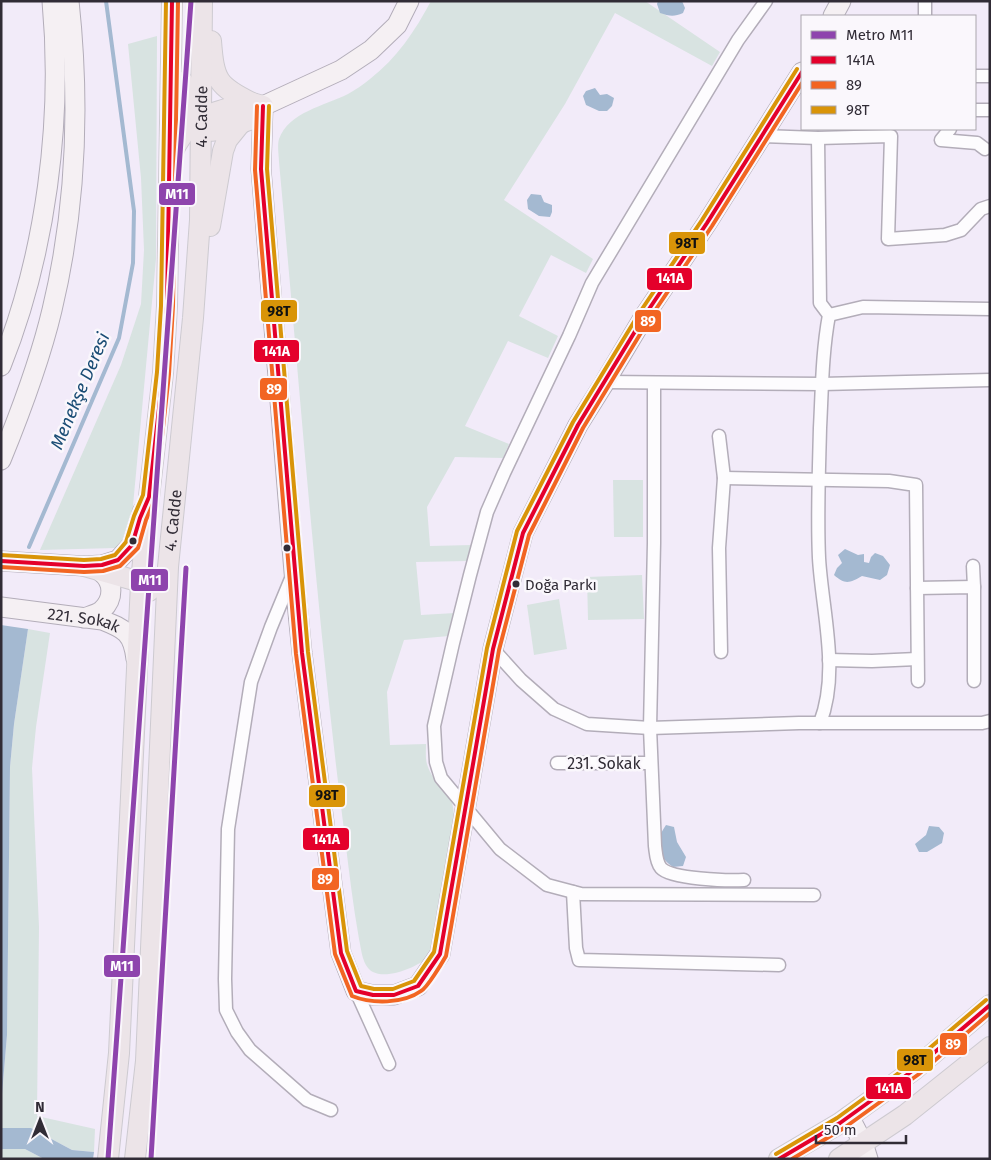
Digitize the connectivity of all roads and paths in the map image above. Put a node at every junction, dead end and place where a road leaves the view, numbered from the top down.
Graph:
1 (52, 1) edge
2 (69, 1) edge
3 (172, 1) edge
4 (183, 1) edge
5 (202, 1) edge
6 (206, 1) edge
7 (409, 1) edge
8 (766, 1) edge
9 (840, 1) edge
10 (925, 1) edge
11 (833, 15) edge
12 (925, 15) edge
13 (801, 74) edge
14 (976, 76) edge
15 (990, 76) edge
16 (257, 104) junction
17 (976, 110) edge
18 (990, 110) edge
19 (198, 124) junction
20 (240, 124) junction
21 (949, 130) edge
22 (891, 133) edge
23 (761, 136) junction
24 (818, 138) junction
25 (986, 148) dead end
26 (170, 160) junction
27 (990, 206) edge
28 (195, 301) junction
29 (990, 309) edge
30 (829, 315) junction
31 (1, 366) edge
32 (990, 380) edge
33 (605, 382) junction
34 (654, 384) junction
35 (822, 384) junction
36 (719, 436) dead end
37 (1, 460) edge
38 (724, 478) junction
39 (819, 480) junction
40 (149, 497) junction
41 (1, 556) edge
42 (1, 561) edge
43 (20, 562) junction
44 (973, 566) dead end
45 (93, 569) junction
46 (294, 572) junction
47 (141, 583) junction
48 (974, 587) junction
49 (917, 588) junction
50 (1, 607) edge
51 (84, 618) junction
52 (493, 649) junction
53 (721, 652) dead end
54 (917, 659) junction
55 (829, 660) junction
56 (137, 668) junction
57 (974, 681) dead end
58 (918, 682) dead end
59 (162, 684) junction
60 (990, 721) edge
61 (820, 723) junction
62 (650, 728) junction
63 (557, 763) dead end
64 (651, 763) junction
65 (467, 807) junction
66 (744, 880) dead end
67 (573, 892) junction
68 (814, 894) dead end
69 (779, 965) dead end
70 (356, 991) junction
71 (990, 1005) edge
72 (990, 1047) edge
73 (389, 1064) dead end
74 (331, 1110) dead end
75 (849, 1116) junction
76 (865, 1151) edge
77 (108, 1159) edge
78 (135, 1159) edge
79 (779, 1159) edge
80 (839, 1159) edge

1 - 31 street
2 - 37 street
3 - 26 main road, 4. Cadde
4 - 19 main road
5 - 19 main road, 4. Cadde
6 - 16 main road
7 - 16 street
8 - 65 street
9 - 11 street
10 - 12 street
13 - 23 street
14 - 15 street
16 - 19 main road
16 - 20 main road
16 - 46 street
17 - 18 street
19 - 20 main road
19 - 26 main road
19 - 28 main road, 4. Cadde
20 - 28 main road
21 - 25 street
22 - 24 street
22 - 27 street
23 - 24 street
23 - 33 street
24 - 30 street
26 - 40 main road, 4. Cadde
28 - 59 main road, 4. Cadde
29 - 30 street
30 - 35 street
32 - 35 street
33 - 34 street
33 - 52 street
34 - 35 street
34 - 62 street
35 - 39 street
36 - 38 street
38 - 39 street
38 - 53 street
39 - 49 street
39 - 55 street
40 - 45 street
40 - 47 main road, 4. Cadde
41 - 43 street
42 - 43 street
43 - 45 street
44 - 48 street
45 - 47 main road
45 - 51 street
46 - 70 street
46 - 74 street
47 - 56 main road, 4. Cadde
47 - 59 main road
48 - 49 street
48 - 57 street
49 - 54 street
50 - 51 street, 221. Sokak
51 - 56 street, 221. Sokak
52 - 62 street
52 - 65 street
54 - 55 street
54 - 58 street
55 - 61 street
56 - 77 main road, 4. Cadde
59 - 78 main road, 4. Cadde
60 - 61 street
61 - 62 street
62 - 64 street
63 - 64 street, 231. Sokak
64 - 66 street
65 - 67 street
65 - 70 street
67 - 68 street
67 - 69 street
70 - 73 street
71 - 75 main road
72 - 76 main road
75 - 76 street
75 - 79 main road
76 - 80 main road

